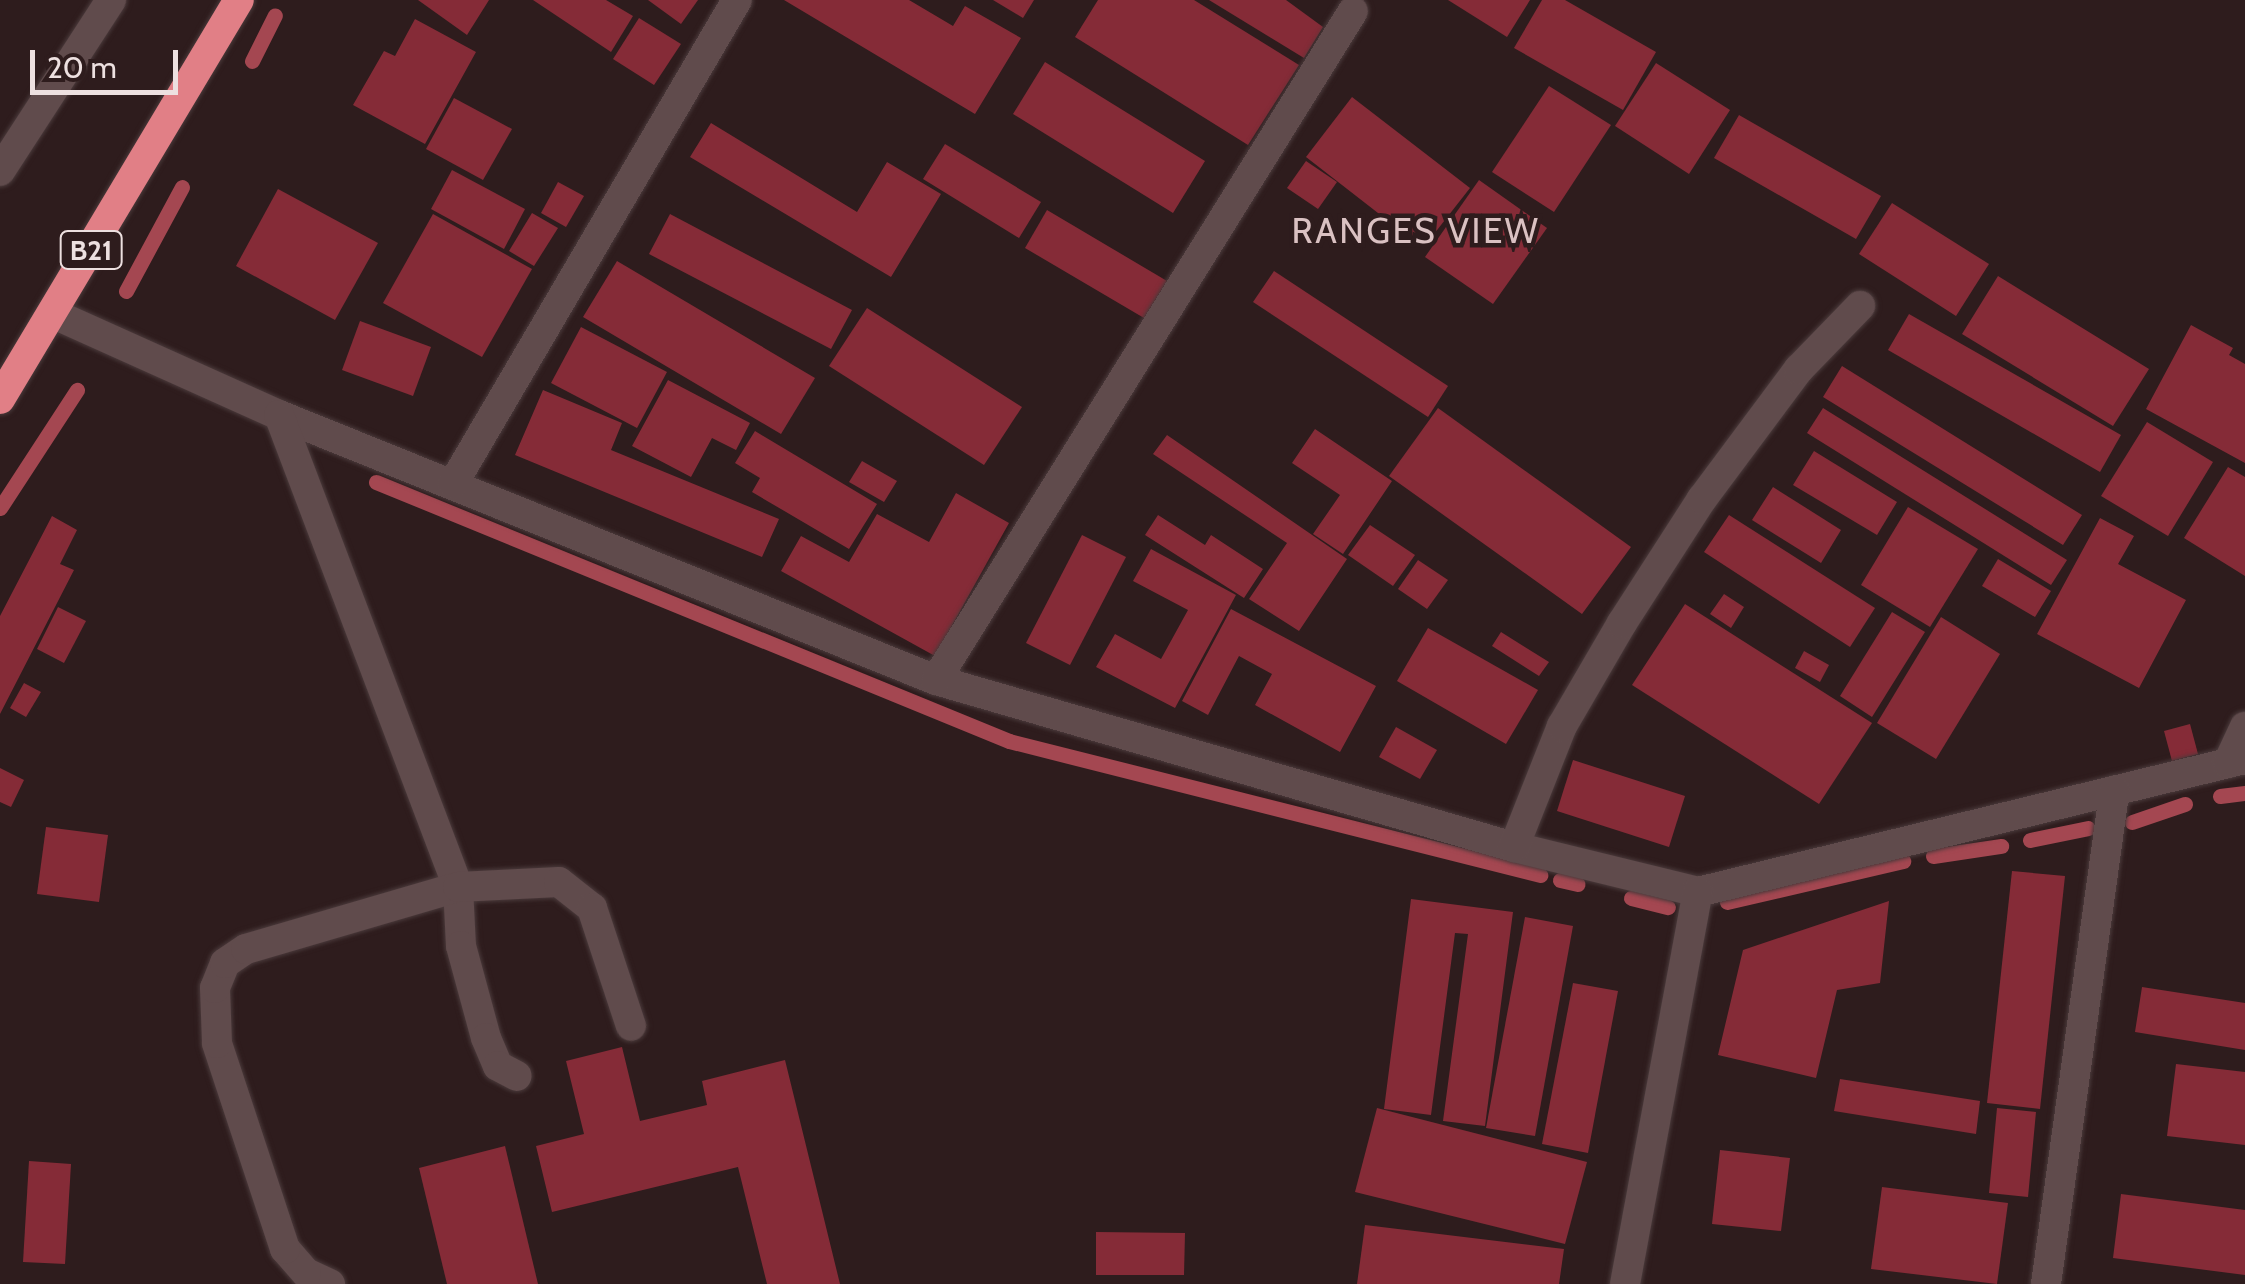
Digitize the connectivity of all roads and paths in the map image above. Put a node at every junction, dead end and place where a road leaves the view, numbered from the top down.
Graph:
1 (111, 0) edge
2 (239, 0) edge
3 (737, 0) edge
4 (1353, 11) dead end
5 (0, 172) edge
6 (1860, 306) dead end
7 (54, 314) junction
8 (0, 399) edge
9 (279, 416) junction
10 (453, 484) junction
11 (936, 680) junction
12 (2245, 727) edge
13 (2236, 761) edge
14 (2114, 792) junction
15 (1514, 847) junction
16 (458, 887) junction
17 (1698, 892) junction
18 (631, 1026) dead end
19 (518, 1076) dead end
20 (330, 1284) edge
21 (1625, 1284) edge
22 (2046, 1284) edge

1 - 5 street
2 - 7 highway, B21
3 - 10 street
4 - 11 street
6 - 15 street
7 - 8 highway, B21
7 - 9 street
9 - 10 street
9 - 16 street
10 - 11 street
11 - 15 street
12 - 13 street
13 - 14 street
14 - 17 street
14 - 22 street
15 - 17 street
16 - 18 street
16 - 19 street
16 - 20 street
17 - 21 street

